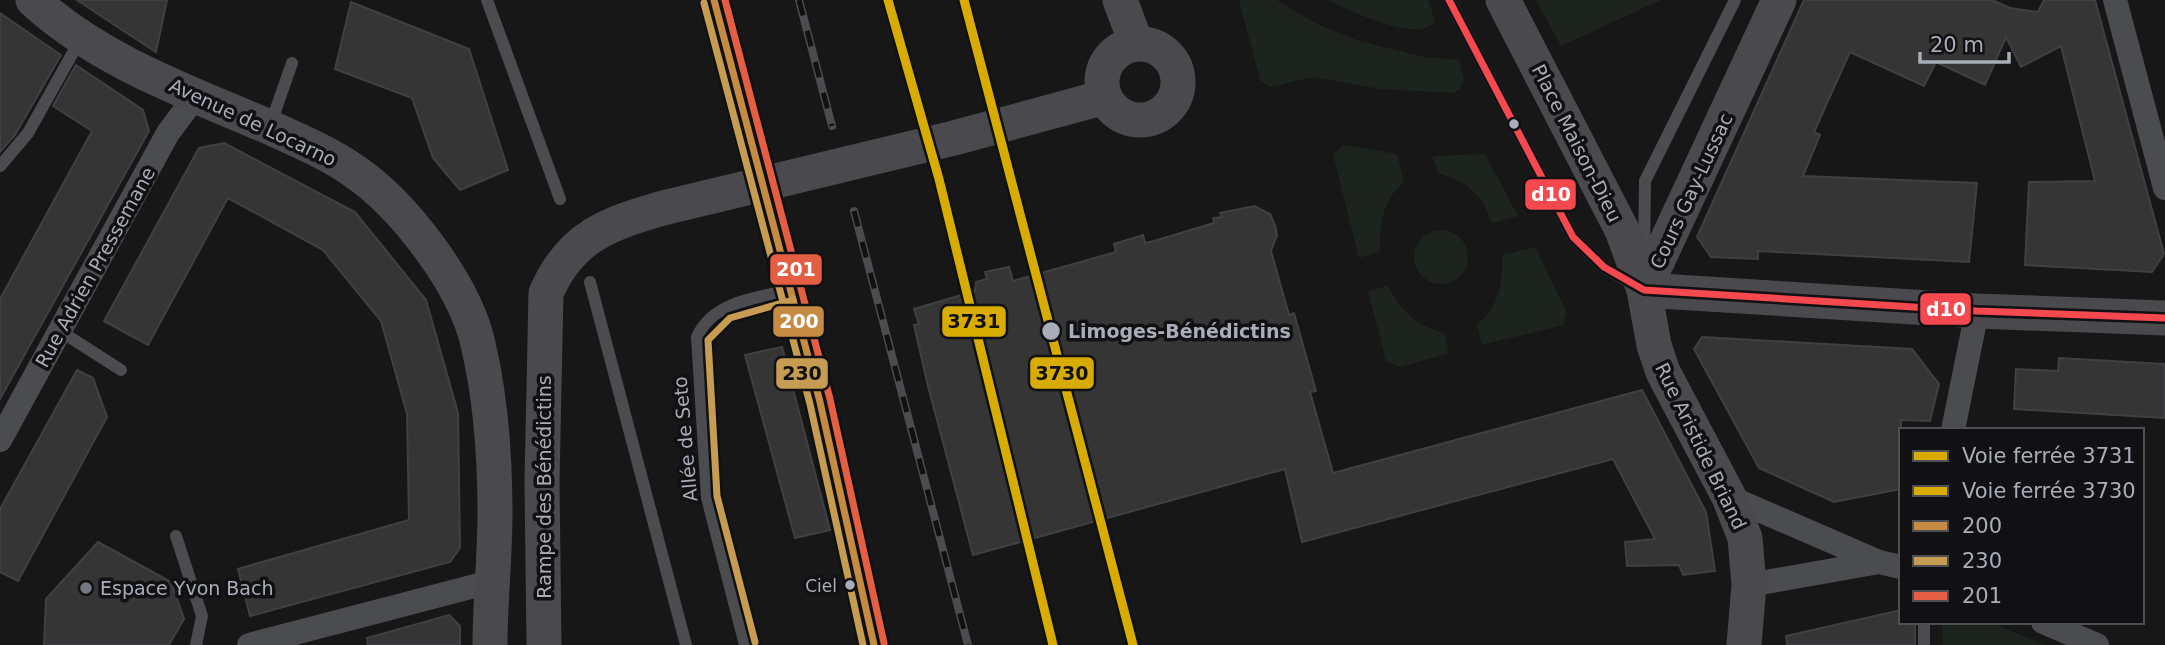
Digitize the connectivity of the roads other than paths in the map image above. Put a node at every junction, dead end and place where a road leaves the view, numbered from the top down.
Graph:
1 (33, 0) edge
2 (487, 0) edge
3 (714, 0) edge
4 (1120, 0) edge
5 (1449, 0) edge
6 (1503, 0) edge
7 (1735, 0) edge
8 (1779, 0) edge
9 (2115, 0) edge
10 (81, 39) junction
11 (1136, 43) junction
12 (292, 63) dead end
13 (195, 97) junction
14 (1105, 97) junction
15 (270, 128) junction
16 (752, 144) dead end
17 (0, 166) edge
18 (2165, 188) edge
19 (559, 199) dead end
20 (777, 232) dead end
21 (590, 282) dead end
22 (791, 290) junction
23 (1644, 290) junction
24 (1977, 311) junction
25 (2165, 318) edge
26 (60, 331) junction
27 (121, 370) dead end
28 (817, 397) dead end
29 (822, 416) dead end
30 (1953, 428) edge
31 (0, 440) edge
32 (1729, 497) junction
33 (176, 536) dead end
34 (1890, 565) edge
35 (490, 582) junction
36 (1749, 585) junction
37 (1923, 624) edge
38 (2048, 624) edge
39 (196, 645) edge
40 (249, 645) edge
41 (490, 645) edge
42 (544, 645) edge
43 (686, 645) edge
44 (745, 645) edge
45 (874, 645) edge
46 (1744, 645) edge
47 (1924, 645) edge
48 (2097, 645) edge

1 - 10 street, Avenue de Locarno
2 - 19 lane
3 - 16 lane
4 - 11 street
5 - 23 lane
6 - 23 street, Place Maison-Dieu
7 - 23 lane, Cours Gay-Lussac
8 - 23 street, Cours Gay-Lussac
9 - 18 street
10 - 13 street, Avenue de Locarno
10 - 17 lane
11 - 14 street
11 - 14 street
12 - 15 lane
13 - 15 street, Avenue de Locarno
13 - 26 street, Rue Adrien Pressemane
14 - 42 street, Rampe des Bénédictins
15 - 35 street, Avenue de Locarno
20 - 22 lane
21 - 43 lane
22 - 28 lane
22 - 44 lane, Allée de Seto
23 - 24 street
23 - 32 street, Rue Aristide Briand
24 - 25 street
24 - 30 street
26 - 27 lane
26 - 31 street, Rue Adrien Pressemane
29 - 45 lane
32 - 34 street
32 - 36 street, Rue Aristide Briand
33 - 39 lane
34 - 36 street
35 - 40 street
35 - 41 street, Avenue de Locarno
36 - 46 street, Rue Aristide Briand
37 - 47 lane
38 - 48 street

